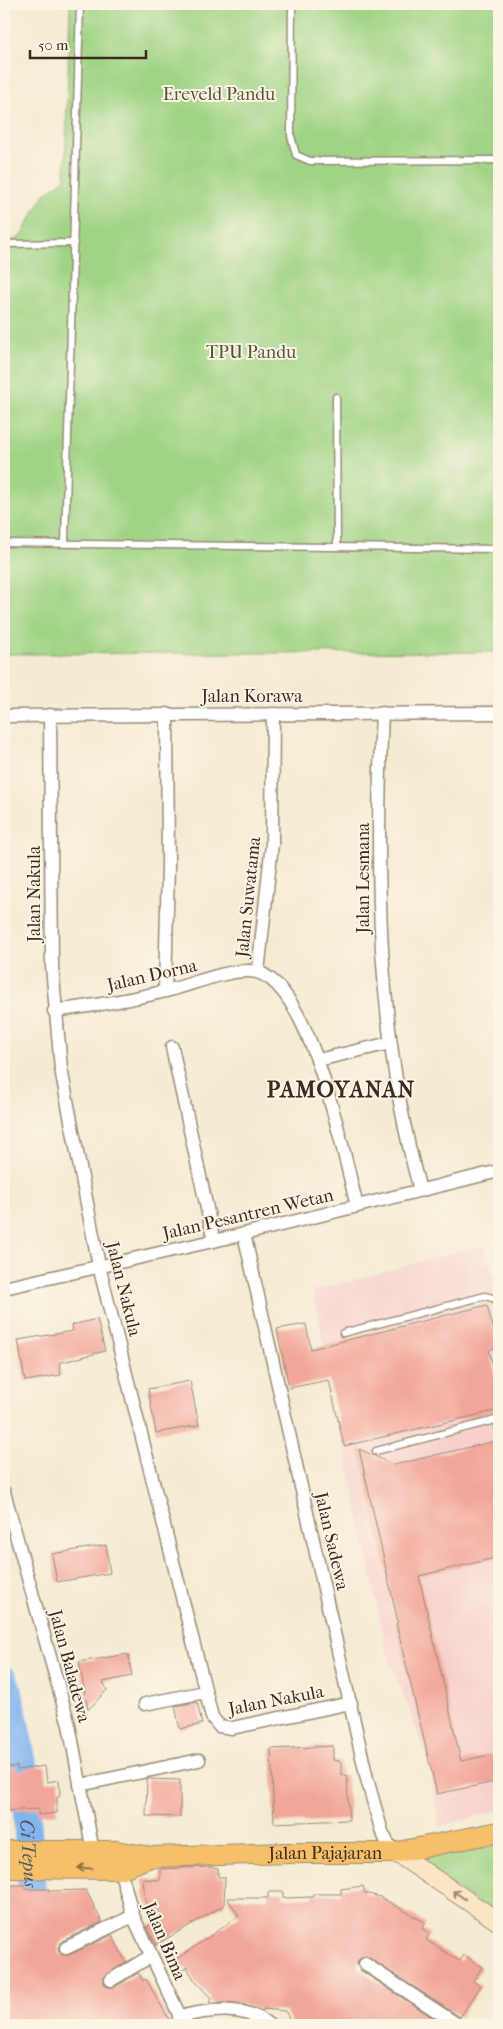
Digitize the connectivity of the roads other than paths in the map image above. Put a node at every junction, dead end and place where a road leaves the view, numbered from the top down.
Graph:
1 (80, 4) edge
2 (292, 4) edge
3 (499, 160) edge
4 (74, 243) junction
5 (4, 244) edge
6 (336, 397) dead end
7 (65, 542) junction
8 (4, 543) edge
9 (337, 545) junction
10 (499, 549) edge
11 (382, 713) junction
12 (499, 713) edge
13 (167, 714) junction
14 (273, 714) junction
15 (4, 716) edge
16 (50, 716) junction
17 (258, 972) junction
18 (165, 991) junction
19 (54, 1011) junction
20 (390, 1043) junction
21 (172, 1047) dead end
22 (318, 1060) junction
23 (499, 1171) edge
24 (420, 1190) junction
25 (357, 1206) junction
26 (244, 1234) junction
27 (214, 1240) junction
28 (99, 1266) junction
29 (4, 1288) edge
30 (499, 1308) edge
31 (343, 1333) dead end
32 (498, 1419) edge
33 (499, 1429) edge
34 (376, 1451) dead end
35 (4, 1492) edge
36 (205, 1692) junction
37 (351, 1703) junction
38 (145, 1704) dead end
39 (199, 1760) dead end
40 (80, 1785) junction
41 (499, 1832) edge
42 (4, 1851) edge
43 (93, 1851) junction
44 (393, 1853) junction
45 (150, 1857) junction
46 (29, 1859) junction
47 (4, 1868) edge
48 (120, 1868) junction
49 (133, 1916) junction
50 (499, 1922) edge
51 (66, 1948) dead end
52 (151, 1956) junction
53 (365, 1964) dead end
54 (111, 1980) dead end
55 (182, 2021) edge
56 (269, 2025) edge
57 (458, 2025) edge

1 - 4 lane
2 - 3 lane
4 - 5 lane
4 - 7 lane
6 - 9 lane
7 - 8 lane
7 - 9 lane
9 - 10 lane
11 - 12 street, Jalan Korawa
11 - 14 street, Jalan Korawa
11 - 20 street, Jalan Lesmana
13 - 14 street, Jalan Korawa
13 - 16 street, Jalan Korawa
13 - 18 street
14 - 17 street, Jalan Suwatama
15 - 16 street, Jalan Korawa
16 - 19 street, Jalan Nakula
17 - 18 street, Jalan Dorna
17 - 22 street, Jalan Suwatama
18 - 19 street, Jalan Dorna
19 - 28 street, Jalan Nakula
20 - 22 street
20 - 24 street, Jalan Lesmana
21 - 27 street
22 - 25 street, Jalan Suwatama
23 - 24 street, Jalan Pesantren Wetan
24 - 25 street, Jalan Pesantren Wetan
25 - 26 street, Jalan Pesantren Wetan
26 - 27 street, Jalan Pesantren Wetan
26 - 37 street, Jalan Sadewa
27 - 28 street, Jalan Pesantren Wetan
28 - 29 street, Jalan Pesantren Wetan
28 - 36 street, Jalan Nakula
30 - 31 lane
32 - 33 lane
32 - 34 lane
35 - 40 street, Jalan Baladewa
36 - 37 street, Jalan Nakula
36 - 38 street
37 - 44 street, Jalan Sadewa
39 - 40 street
40 - 43 street, Jalan Baladewa
41 - 44 highway, Jalan Pajajaran
42 - 46 highway, Jalan Pajajaran
43 - 45 highway, Jalan Pajajaran
43 - 46 highway, Jalan Pajajaran
44 - 45 highway, Jalan Pajajaran
50 -> 44 main road
45 - 48 highway, Jalan Pajajaran
46 - 47 highway, Jalan Pajajaran
48 -> 46 highway, Jalan Pajajaran
48 - 49 street, Jalan Bima
49 - 51 street
49 - 52 street, Jalan Bima
52 - 54 street
52 - 55 street, Jalan Bima
53 - 57 street
55 - 56 street

